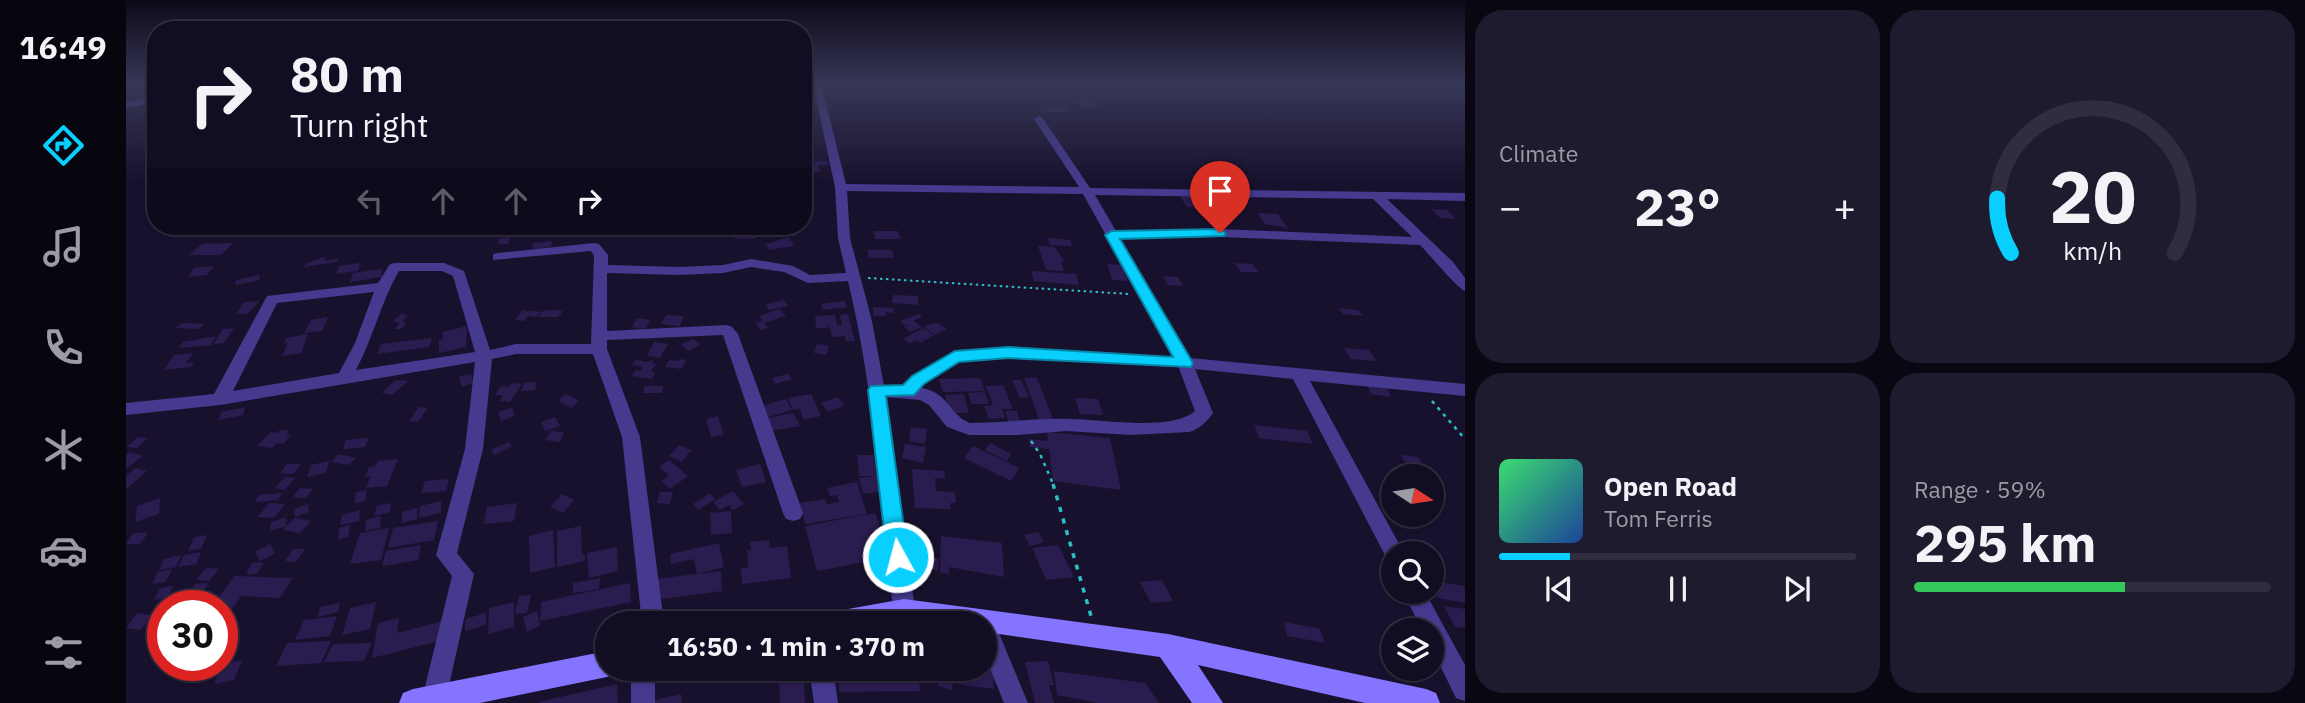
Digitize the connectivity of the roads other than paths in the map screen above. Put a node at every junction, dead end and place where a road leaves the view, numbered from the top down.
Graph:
1 (825, 117) edge
2 (1039, 119) dead end
3 (841, 187) junction
4 (1087, 191) junction
5 (1375, 194) junction
6 (1465, 197) edge
7 (1112, 235) junction
8 (1422, 241) junction
9 (498, 257) dead end
10 (602, 269) junction
11 (853, 277) junction
12 (383, 287) junction
13 (1465, 287) edge
14 (600, 342) junction
15 (484, 356) junction
16 (1185, 363) junction
17 (1299, 375) junction
18 (344, 378) junction
19 (877, 390) junction
20 (1465, 390) edge
21 (908, 391) junction
22 (220, 399) junction
23 (126, 410) edge
24 (793, 513) dead end
25 (1388, 541) edge
26 (1420, 604) edge
27 (904, 610) junction
28 (652, 611) edge
29 (899, 611) edge
30 (911, 611) edge
31 (997, 623) edge
32 (1168, 646) junction
33 (997, 655) edge
34 (595, 667) edge
35 (643, 681) edge
36 (823, 681) edge
37 (1465, 689) edge
38 (435, 700) edge
39 (643, 703) edge
40 (826, 703) edge
41 (1016, 703) edge
42 (1209, 703) edge
43 (1426, 703) edge

1 - 3 street
2 - 4 street
3 - 4 street
3 - 11 street
4 - 5 street
4 - 7 street
5 - 6 street
5 - 8 street
7 - 8 street
7 - 16 street
8 - 13 street
9 - 10 street
10 - 11 street
10 - 14 street
11 - 19 street
12 - 15 street
12 - 18 street
12 - 22 street
14 - 15 street
14 - 24 street
14 - 28 street
15 - 18 street
15 - 38 street
16 - 17 street
16 - 21 lane
16 - 21 street
17 - 20 street
17 - 25 street
18 - 22 street
19 - 21 street
19 - 27 street
22 - 23 street
26 - 37 street
27 - 29 main road
27 - 30 main road
31 - 32 main road
32 - 42 main road
32 - 43 main road
33 - 41 street
34 - 38 main road
35 - 39 street
36 - 40 street

